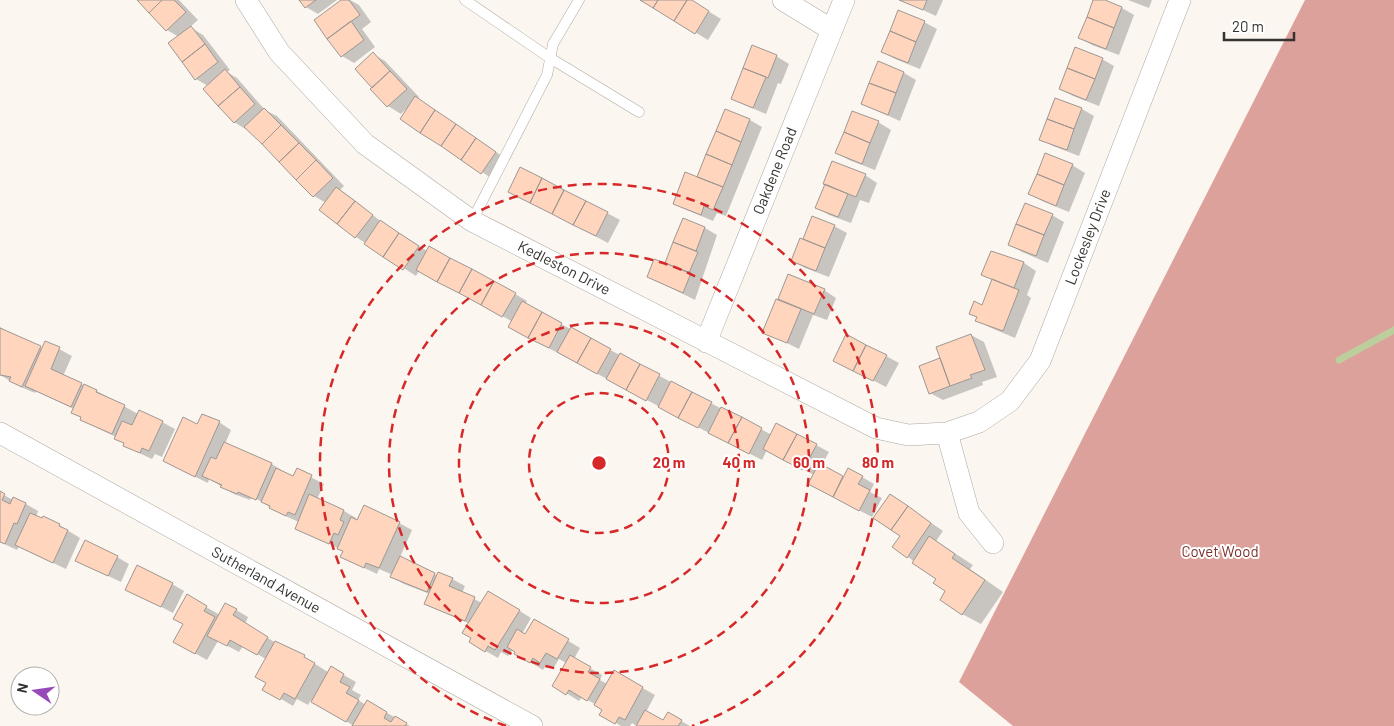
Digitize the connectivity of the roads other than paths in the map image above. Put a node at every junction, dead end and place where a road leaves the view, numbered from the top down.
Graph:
1 (246, 0) edge
2 (465, 0) edge
3 (579, 0) edge
4 (783, 0) edge
5 (844, 0) edge
6 (1180, 0) edge
7 (832, 30) junction
8 (550, 58) junction
9 (639, 112) dead end
10 (472, 221) junction
11 (706, 342) junction
12 (0, 433) edge
13 (947, 433) junction
14 (992, 543) dead end
15 (532, 726) edge

1 - 10 street, Kedleston Drive
2 - 8 lane
3 - 8 lane
4 - 7 street
5 - 7 street, Oakdene Road
6 - 13 street, Lockesley Drive
7 - 11 street, Oakdene Road
8 - 9 lane
8 - 10 lane
10 - 11 street, Kedleston Drive
11 - 13 street, Kedleston Drive
12 - 15 street, Sutherland Avenue
13 - 14 street

